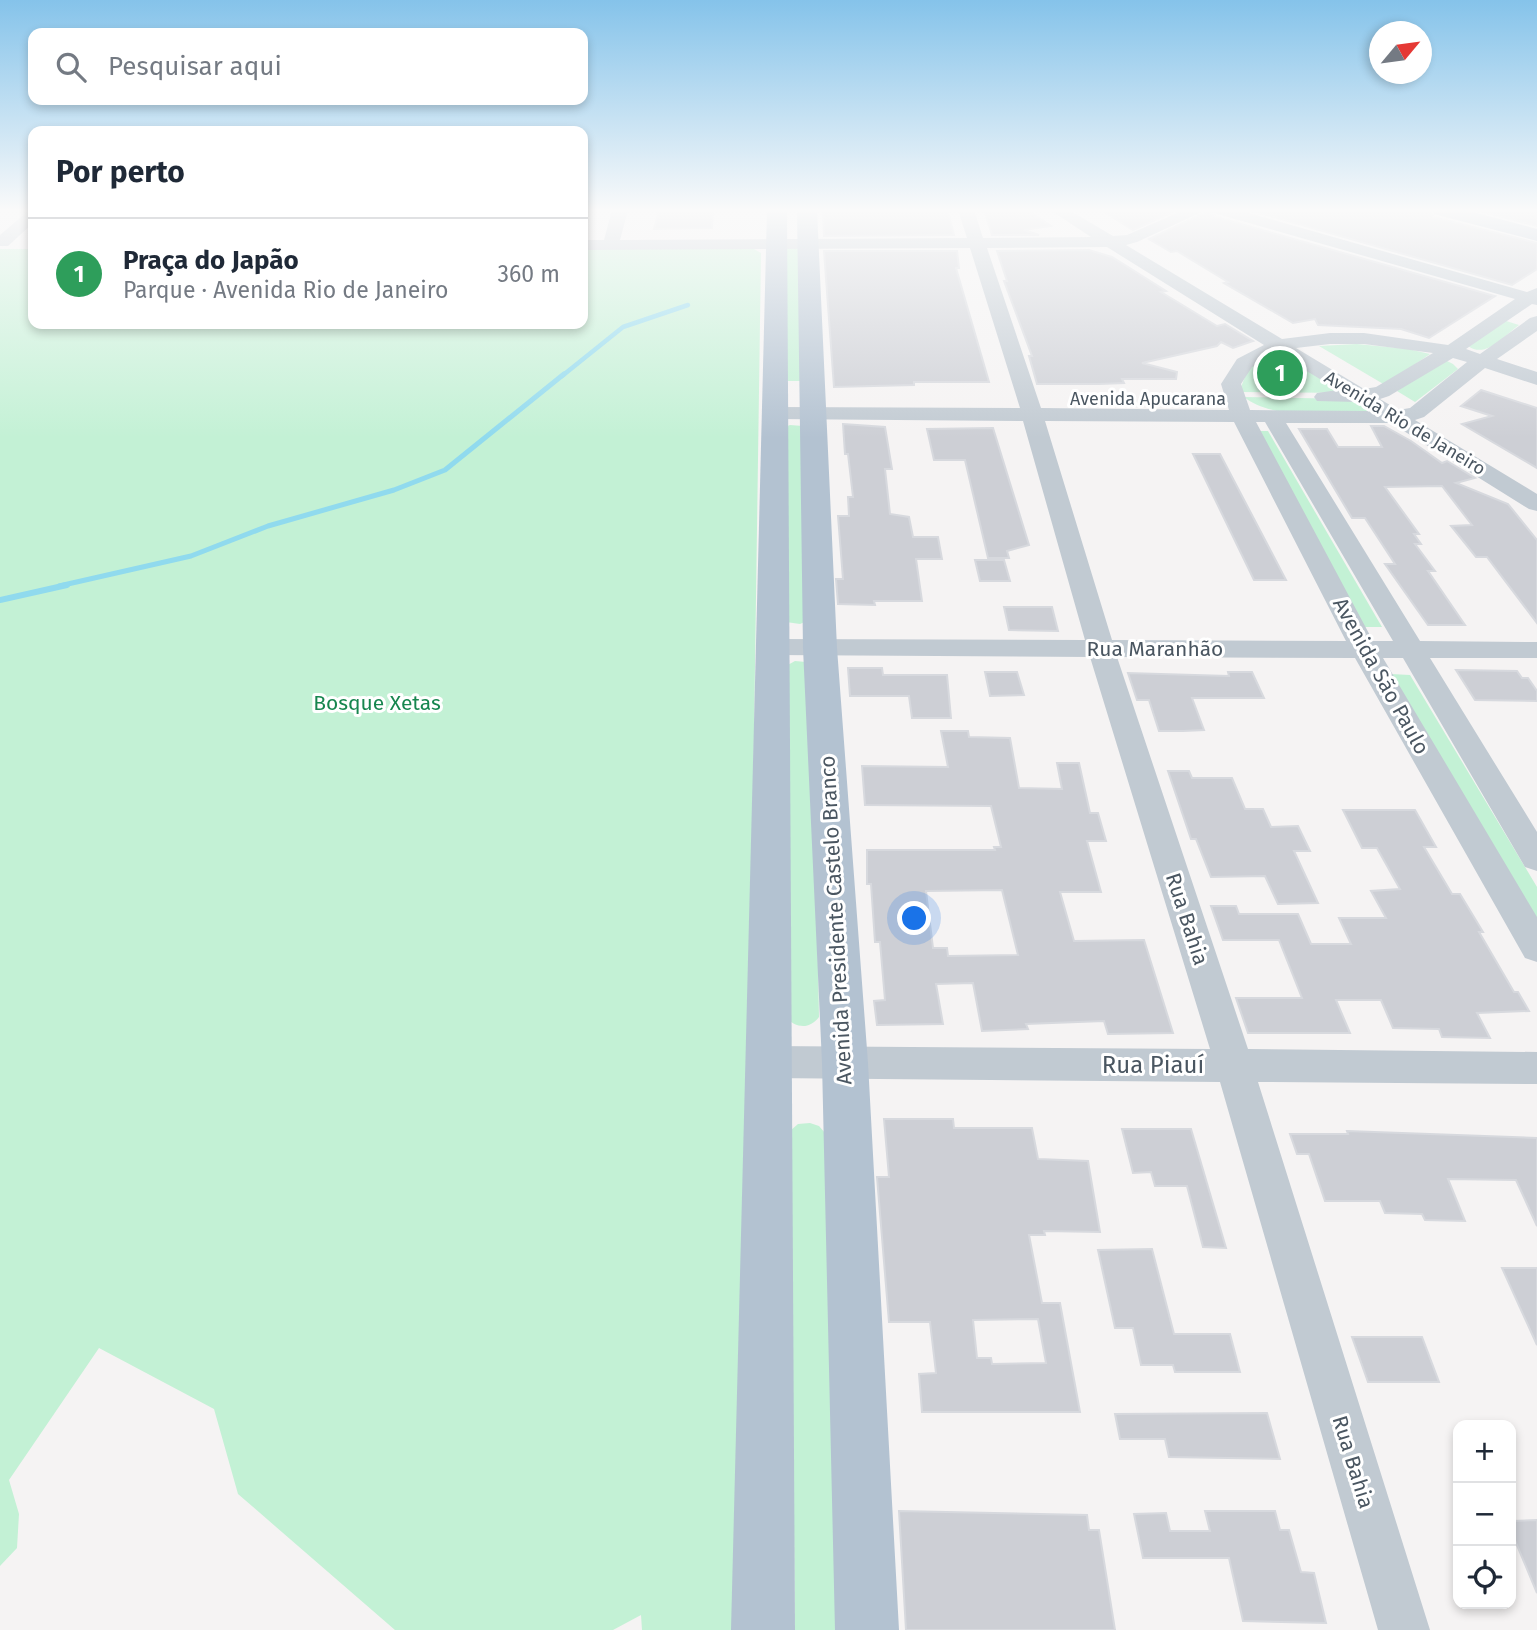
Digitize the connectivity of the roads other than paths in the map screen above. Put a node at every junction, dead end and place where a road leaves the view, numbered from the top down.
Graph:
1 (794, 286) edge
2 (991, 286) edge
3 (1193, 286) edge
4 (1495, 286) edge
5 (1534, 297) edge
6 (1502, 316) junction
7 (1535, 324) edge
8 (1288, 344) junction
9 (1451, 351) junction
10 (1475, 366) junction
11 (1537, 379) edge
12 (1382, 392) junction
13 (1537, 394) edge
14 (1360, 396) junction
15 (795, 405) junction
16 (1029, 406) junction
17 (1238, 407) junction
18 (1417, 413) junction
19 (1271, 415) junction
20 (1394, 417) junction
21 (1537, 484) edge
22 (1537, 504) edge
23 (773, 647) junction
24 (820, 648) junction
25 (1101, 649) junction
26 (1364, 649) junction
27 (1411, 650) junction
28 (1537, 650) edge
29 (1537, 859) edge
30 (1537, 948) edge
31 (768, 1062) junction
32 (845, 1063) junction
33 (1234, 1066) junction
34 (1537, 1068) edge
35 (763, 1630) edge
36 (867, 1630) edge
37 (1404, 1630) edge

1 - 15 main road, Avenida Presidente Castelo Branco
2 - 16 street, Rua Bahia
3 - 8 street, Avenida Rio de Janeiro
4 - 5 street
5 - 6 street, Avenida Apucarana
6 - 7 street
6 - 9 street, Avenida Apucarana
7 - 10 street
8 - 9 street
8 - 12 street, Avenida Rio de Janeiro
8 - 14 street, Avenida Rio de Janeiro
8 - 17 street
9 - 10 street
9 - 12 street, Avenida Apucarana
10 - 11 street
10 - 13 street
10 - 18 street
12 - 14 street, Avenida Apucarana
12 - 18 street, Avenida Rio de Janeiro
14 - 17 street, Avenida Apucarana
14 - 20 street, Avenida Rio de Janeiro
15 - 16 street, Avenida Apucarana
15 - 23 main road, Avenida Presidente Castelo Branco
15 - 24 main road, Avenida Presidente Castelo Branco
16 - 17 street, Avenida Apucarana
16 - 25 street, Rua Bahia
17 - 19 street, Avenida Apucarana
17 - 26 street, Avenida São Paulo
18 - 20 street, Avenida Apucarana
18 - 21 street, Avenida Rio de Janeiro
19 - 20 street, Avenida Apucarana
19 - 27 street, Avenida São Paulo
20 - 22 street, Avenida Rio de Janeiro
23 - 24 street, Rua Maranhão
23 - 31 main road, Avenida Presidente Castelo Branco
24 - 25 street, Rua Maranhão
24 - 32 main road, Avenida Presidente Castelo Branco
25 - 26 street, Rua Maranhão
25 - 33 street, Rua Bahia
26 - 27 street, Rua Maranhão
26 - 30 street, Avenida São Paulo
27 - 28 street, Rua Maranhão
27 - 29 street, Avenida São Paulo
31 - 32 street, Rua Piauí
31 - 35 main road, Avenida Presidente Castelo Branco
32 - 33 street, Rua Piauí
32 - 36 main road, Avenida Presidente Castelo Branco
33 - 34 street, Rua Piauí
33 - 37 street, Rua Bahia

